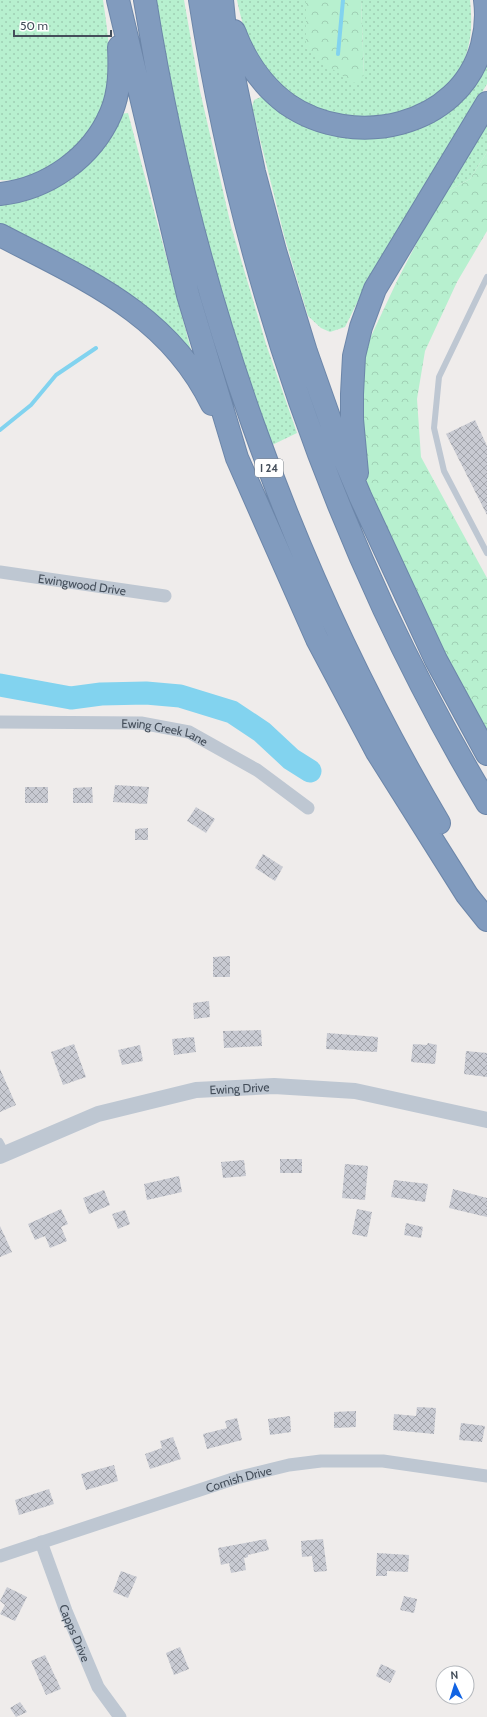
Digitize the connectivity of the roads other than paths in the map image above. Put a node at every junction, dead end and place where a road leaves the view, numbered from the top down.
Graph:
1 (145, 0) edge
2 (200, 0) edge
3 (223, 0) edge
4 (485, 0) edge
5 (119, 4) edge
6 (487, 103) edge
7 (0, 194) edge
8 (0, 235) edge
9 (487, 277) edge
10 (237, 458) junction
11 (360, 496) junction
12 (487, 553) edge
13 (0, 572) edge
14 (165, 596) dead end
15 (0, 722) edge
16 (487, 754) edge
17 (487, 803) edge
18 (308, 808) dead end
19 (487, 900) edge
20 (487, 920) edge
21 (487, 1120) edge
22 (2, 1150) edge
23 (487, 1476) edge
24 (41, 1542) junction
25 (0, 1556) edge
26 (120, 1717) edge

1 - 19 highway, I 24
2 - 17 highway
3 - 4 highway
3 - 11 highway
5 - 7 highway
5 - 10 highway
6 - 11 highway
8 - 10 highway
9 - 12 lane
10 - 20 highway
11 - 16 highway
13 - 14 street, Ewingwood Drive
15 - 18 street, Ewing Creek Lane
21 - 22 street, Ewing Drive
23 - 24 street, Cornish Drive
24 - 25 street, Cornish Drive
24 - 26 street, Capps Drive

